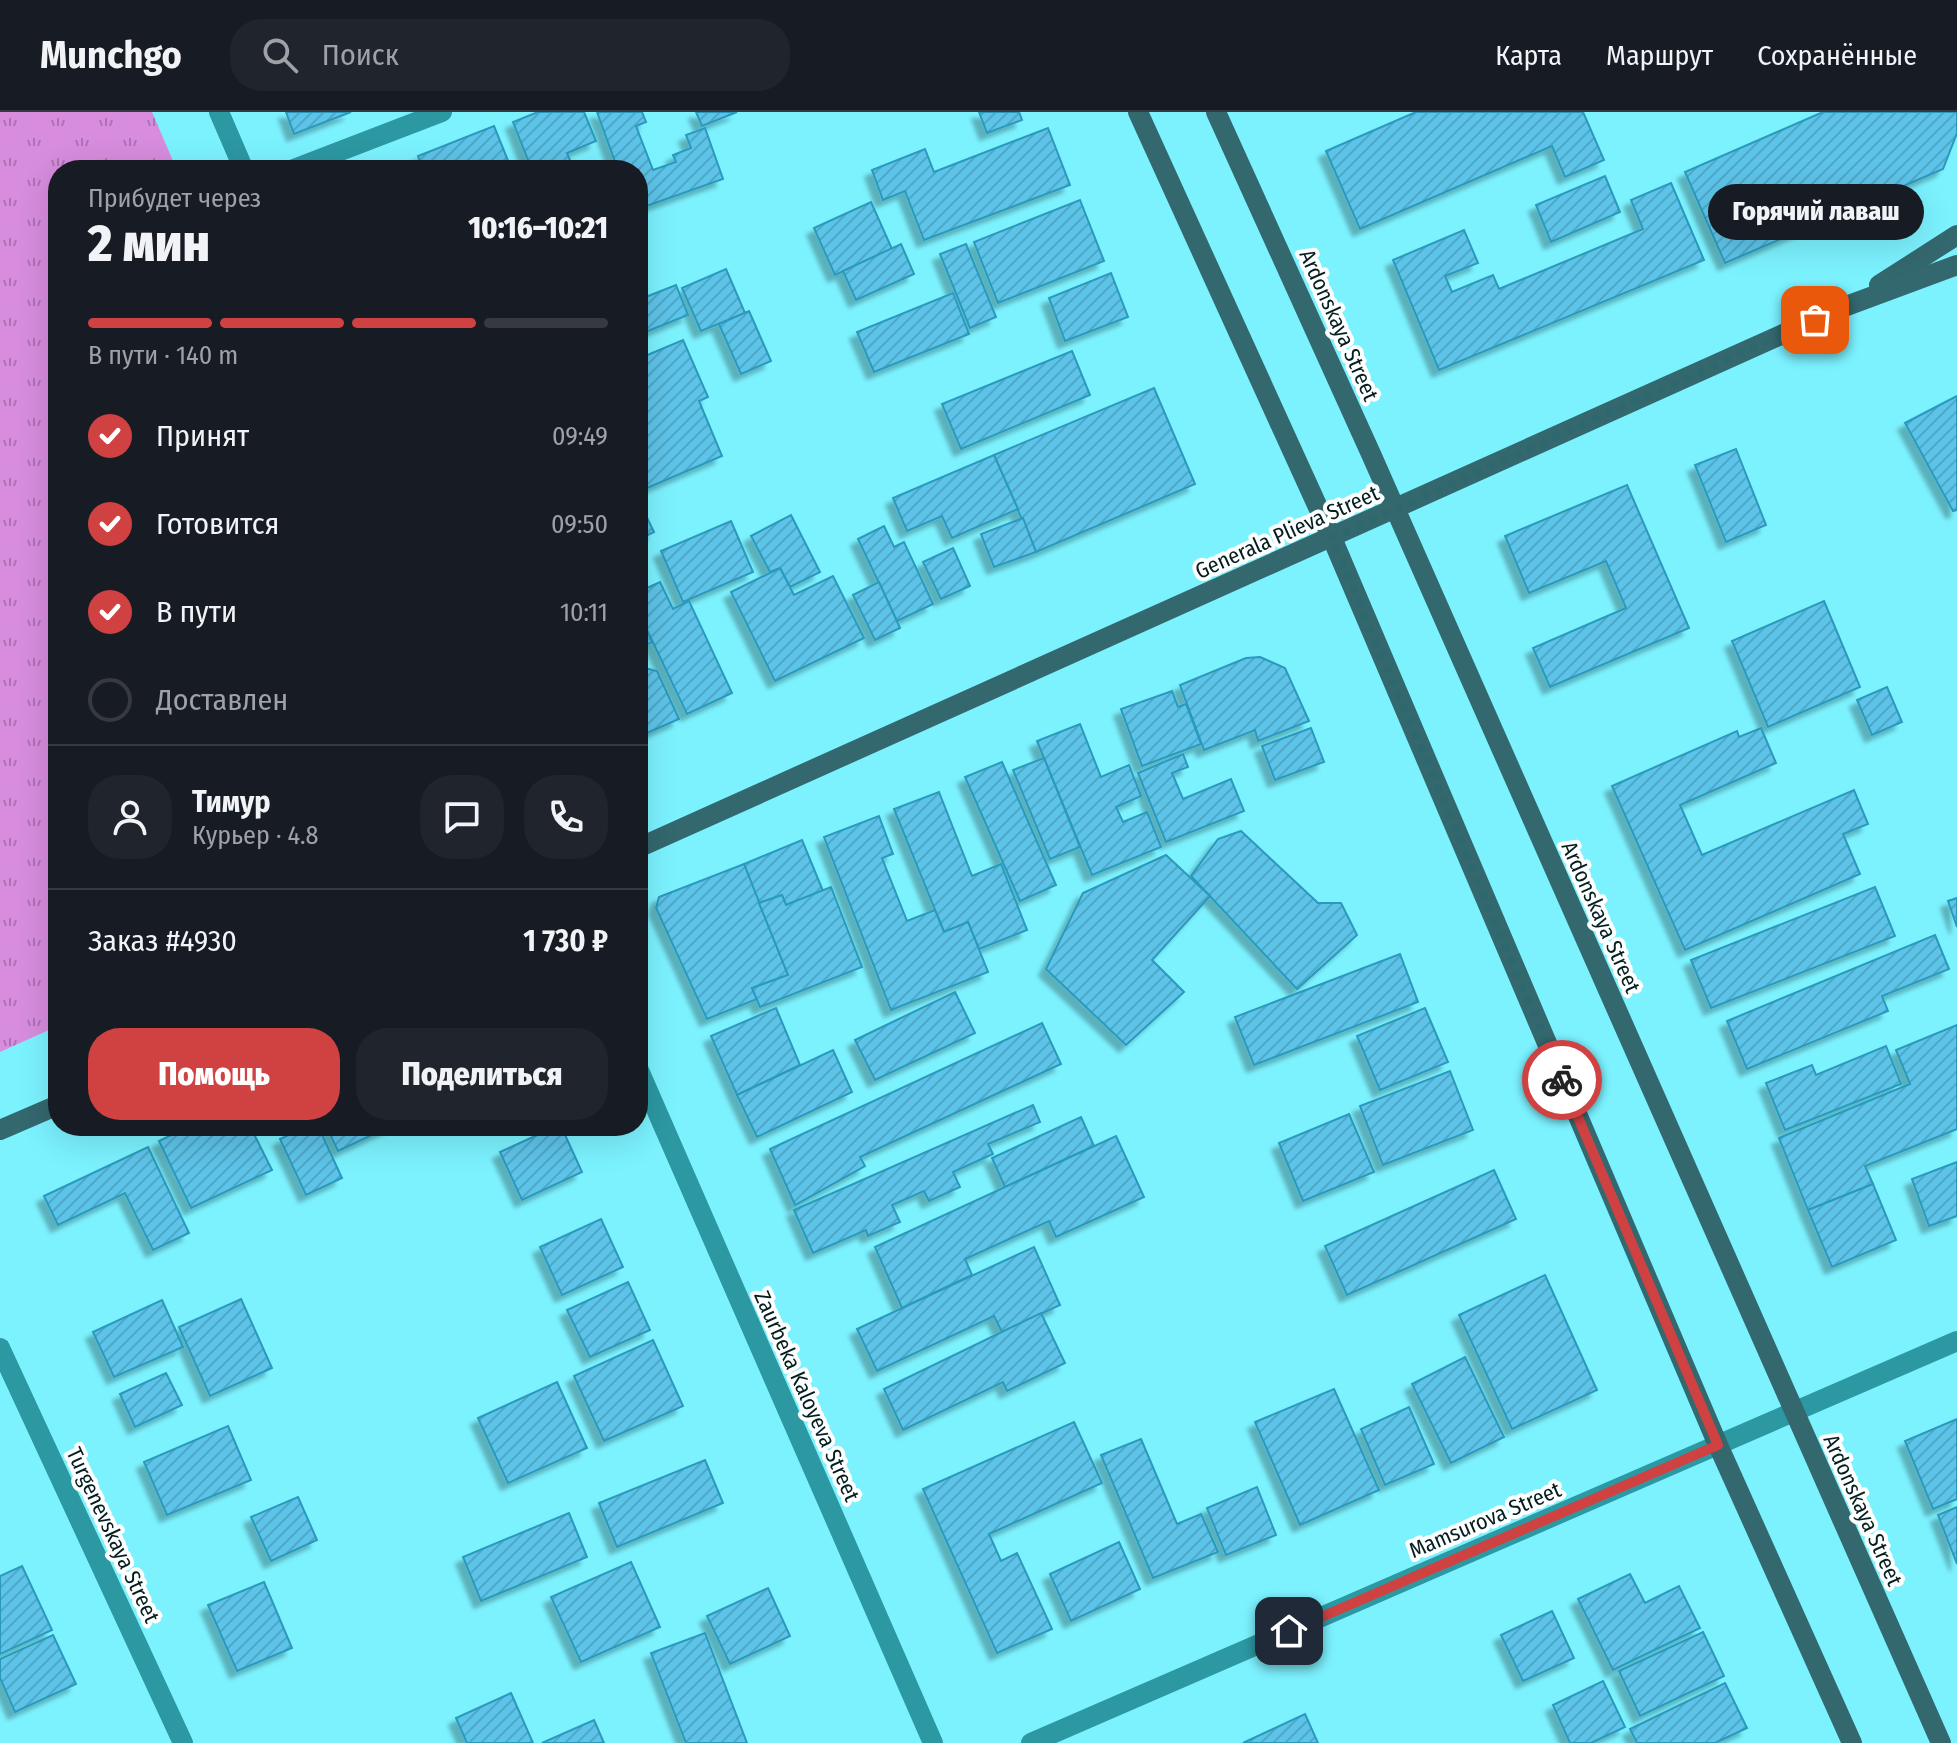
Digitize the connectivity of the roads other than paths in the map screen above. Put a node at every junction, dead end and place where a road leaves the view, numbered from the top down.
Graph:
1 (219, 112) edge
2 (442, 112) edge
3 (1138, 112) edge
4 (1216, 112) edge
5 (240, 160) edge
6 (317, 160) edge
7 (1957, 235) edge
8 (1957, 265) edge
9 (1841, 308) junction
10 (1396, 508) junction
11 (1332, 538) junction
12 (648, 844) edge
13 (648, 1091) edge
14 (48, 1109) edge
15 (0, 1130) edge
16 (1957, 1341) edge
17 (0, 1348) edge
18 (1793, 1412) junction
19 (1718, 1445) junction
20 (183, 1743) edge
21 (933, 1743) edge
22 (1031, 1743) edge
23 (1852, 1743) edge
24 (1941, 1743) edge

1 - 5 street
2 - 6 street
3 - 11 main road
4 - 10 main road, Ardonskaya Street
7 - 9 main road
8 - 9 main road, Generala Plieva Street
9 - 10 main road, Generala Plieva Street
10 - 11 main road, Generala Plieva Street
10 - 18 main road, Ardonskaya Street
11 - 12 main road, Generala Plieva Street
11 - 19 main road
13 - 21 street, Zaurbeka Kaloyeva Street
14 - 15 main road
16 - 18 street, Mamsurova Street
17 - 20 street, Turgenevskaya Street
18 - 19 street, Mamsurova Street
18 - 24 main road, Ardonskaya Street
19 - 22 street, Mamsurova Street
19 - 23 main road

